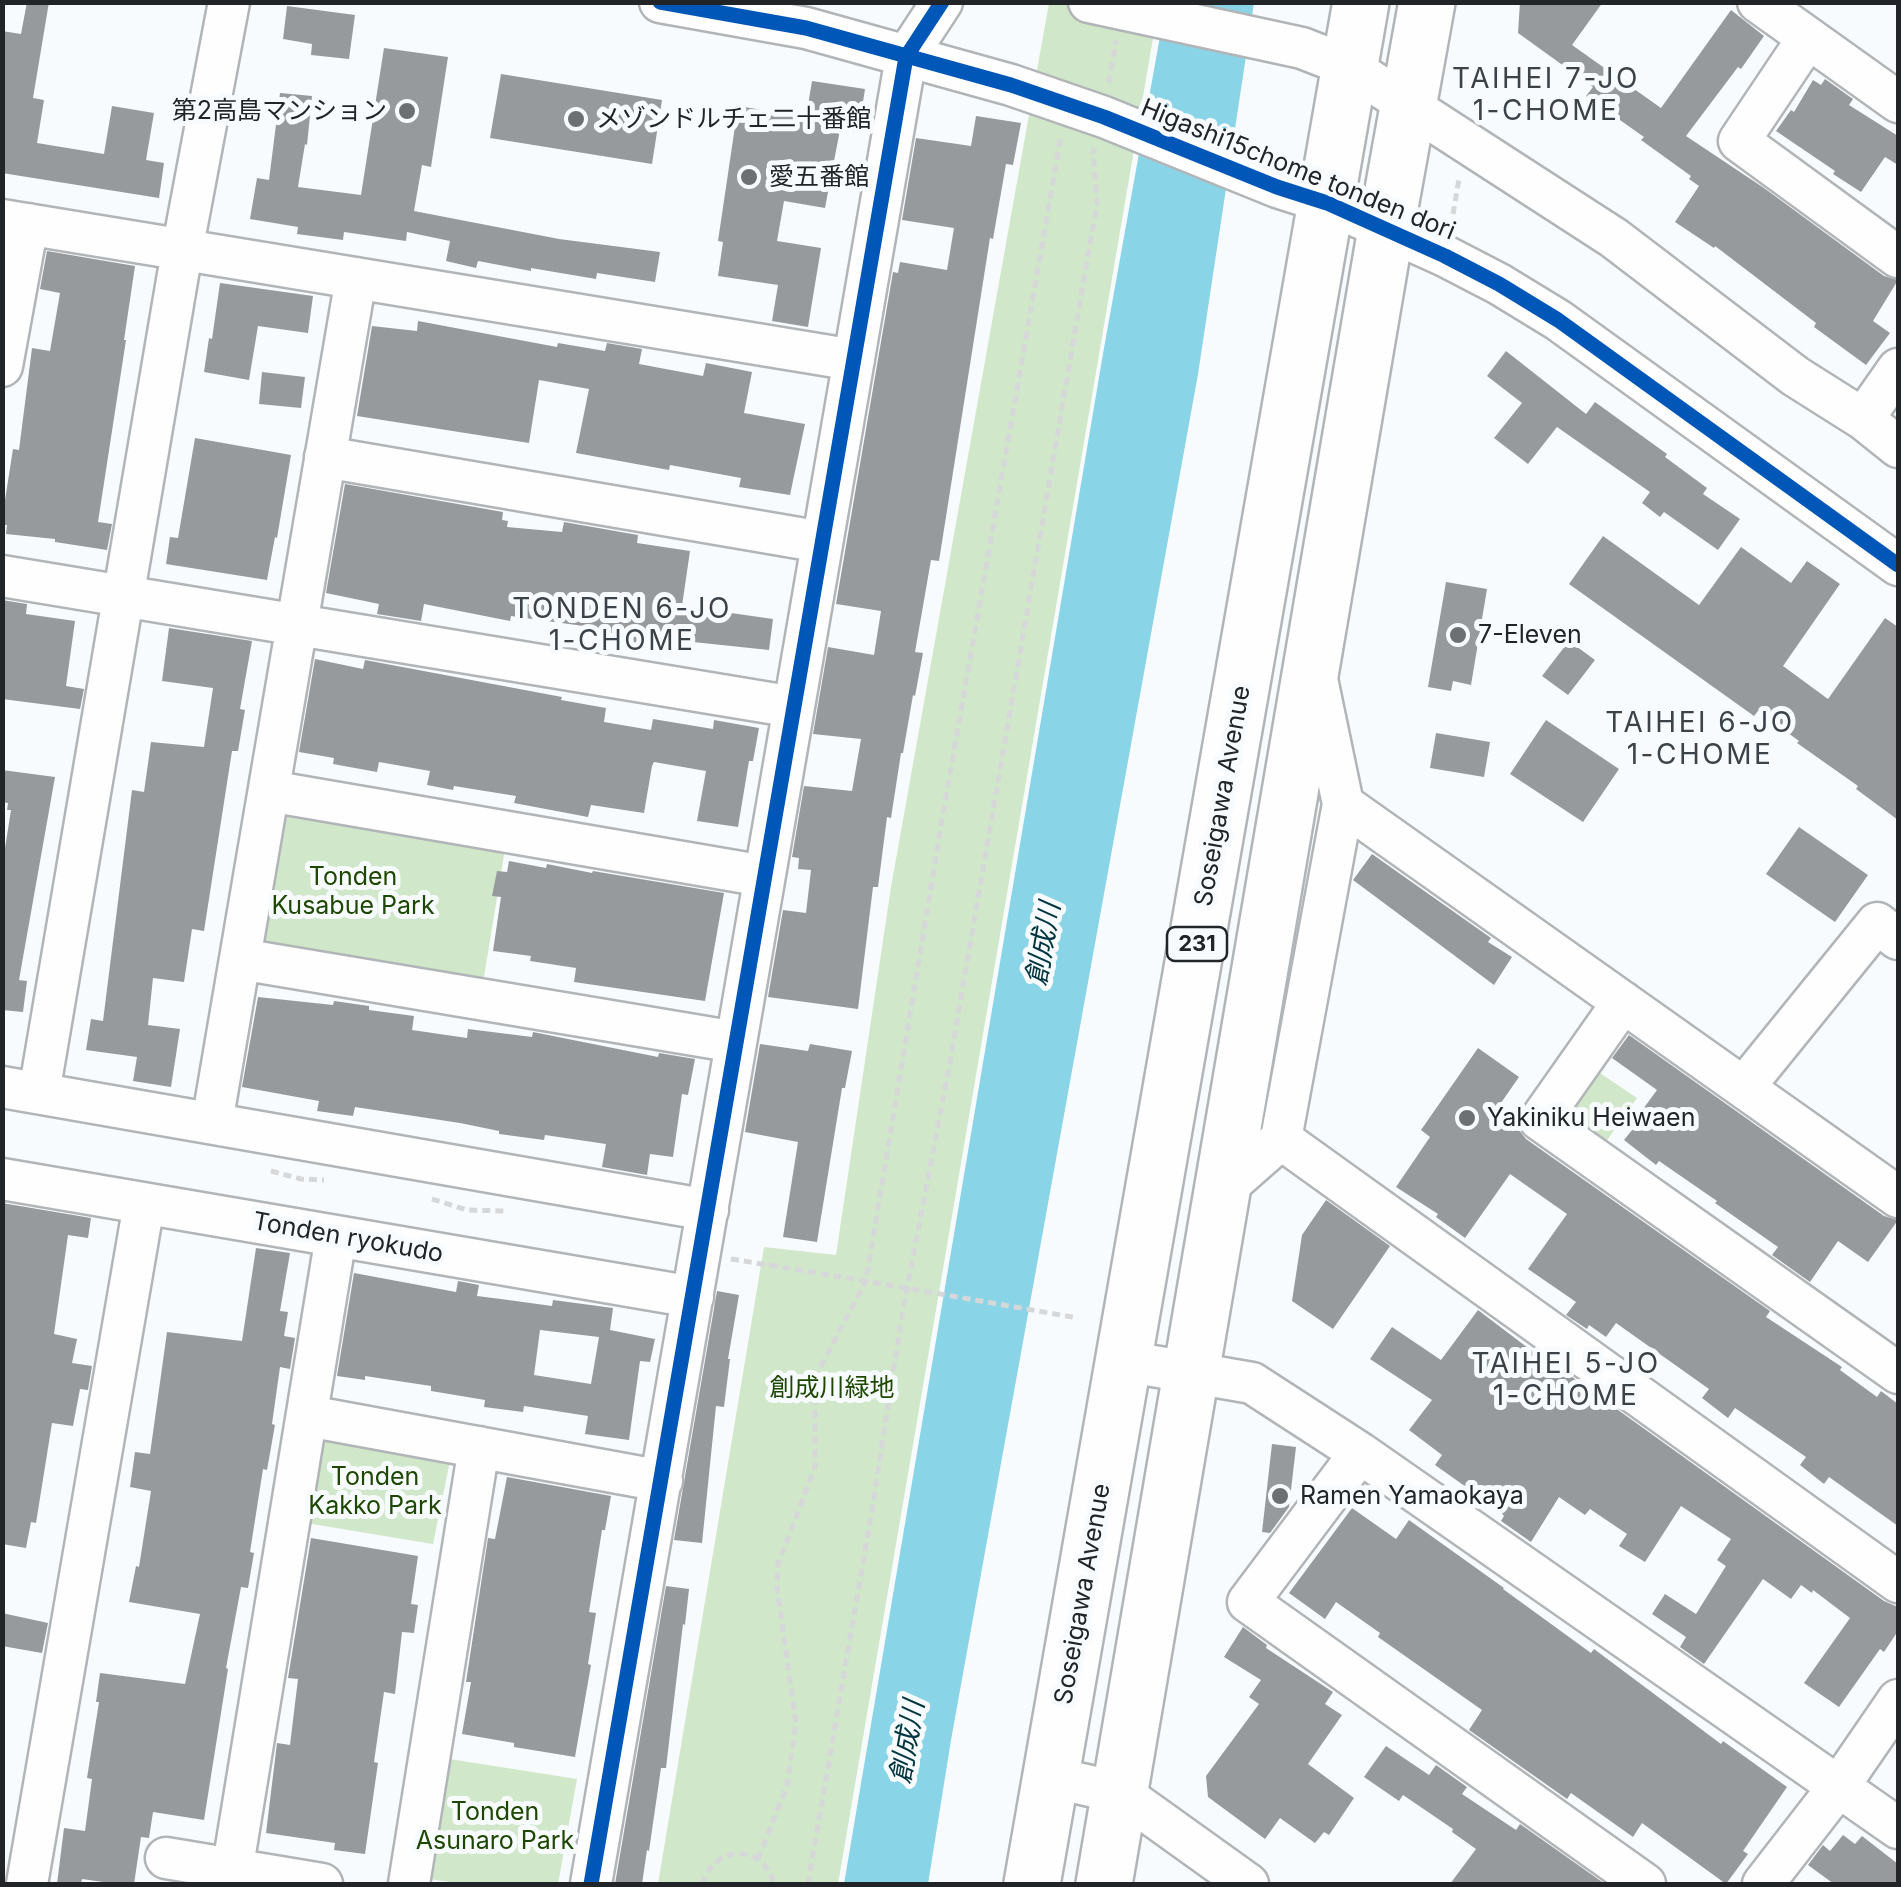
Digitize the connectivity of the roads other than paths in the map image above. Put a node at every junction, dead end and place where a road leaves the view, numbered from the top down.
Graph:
1 (229, 2) edge
2 (660, 2) edge
3 (942, 2) edge
4 (1090, 2) edge
5 (1360, 2) edge
6 (1427, 2) edge
7 (1758, 2) edge
8 (1808, 38) junction
9 (906, 56) junction
10 (1348, 66) junction
11 (1898, 102) edge
12 (1409, 106) junction
13 (1326, 203) junction
14 (15, 222) edge
15 (1386, 229) junction
16 (182, 250) junction
17 (1898, 257) edge
18 (356, 278) junction
19 (854, 360) junction
20 (2, 366) edge
21 (1898, 369) edge
22 (1863, 419) junction
23 (1898, 447) edge
24 (325, 457) junction
25 (822, 542) junction
26 (1898, 565) edge
27 (2, 576) edge
28 (124, 596) junction
29 (297, 624) junction
30 (1313, 660) junction
31 (794, 707) junction
32 (269, 791) junction
33 (1343, 804) junction
34 (764, 876) junction
35 (1898, 939) edge
36 (240, 959) junction
37 (1623, 1002) junction
38 (736, 1042) junction
39 (1744, 1087) junction
40 (21, 1090) edge
41 (212, 1123) junction
42 (1282, 1140) junction
43 (2, 1179) edge
44 (1223, 1190) junction
45 (1898, 1197) edge
46 (144, 1204) junction
47 (708, 1210) junction
48 (336, 1236) junction
49 (693, 1298) junction
50 (1124, 1361) junction
51 (1192, 1372) junction
52 (1898, 1373) edge
53 (308, 1416) junction
54 (479, 1447) junction
55 (1360, 1453) junction
56 (662, 1481) junction
57 (1898, 1582) edge
58 (1898, 1700) edge
59 (1051, 1778) junction
60 (1839, 1786) junction
61 (1120, 1793) junction
62 (1898, 1828) edge
63 (19, 1830) edge
64 (166, 1858) dead end
65 (231, 1877) edge
66 (27, 1884) edge
67 (322, 1884) edge
68 (409, 1884) edge
69 (592, 1884) edge
70 (1032, 1884) edge
71 (1104, 1884) edge
72 (1248, 1884) edge
73 (1645, 1884) edge
74 (1763, 1884) edge

1 - 16 street
2 - 9 street, Higashi15chome tonden dori
3 - 9 street
4 - 10 street
5 - 10 highway, Soseigawa Avenue / 231
6 - 12 highway, 231
7 - 8 street
8 - 11 street
8 - 17 street
9 - 13 street, Higashi15chome tonden dori
9 - 19 street
10 - 12 street
10 - 13 highway, Soseigawa Avenue / 231
12 - 15 highway, 231
12 - 22 street
13 - 15 street, Higashi15chome tonden dori
13 - 50 highway, Soseigawa Avenue / 231
14 - 16 street
14 - 20 street
15 - 26 street, Higashi15chome tonden dori
15 - 30 highway, 231
16 - 18 street
16 - 28 street
18 - 19 street
18 - 24 street
19 - 25 street
21 - 22 street
22 - 23 street
24 - 25 street
24 - 29 street
25 - 31 street
27 - 28 street
28 - 29 street
28 - 40 street
29 - 31 street
29 - 32 street
30 - 33 street
30 - 44 highway, 231
31 - 34 street
32 - 34 street
32 - 36 street
33 - 37 street
33 - 42 street
34 - 38 street
35 - 39 street
36 - 38 street
36 - 41 street
37 - 39 street
37 - 52 street
38 - 47 street
39 - 45 street
40 - 41 street
41 - 47 street
42 - 44 street
42 - 57 street
43 - 46 street, Tonden ryokudo
44 - 51 highway, 231
46 - 48 street, Tonden ryokudo
46 - 63 street
47 - 49 street
48 - 49 street, Tonden ryokudo
48 - 53 street
49 - 56 street
50 - 51 street
50 - 59 highway, Soseigawa Avenue / 231
51 - 55 street
51 - 61 highway, 231
53 - 54 street
53 - 65 street
54 - 56 street
54 - 68 street
55 - 60 street
55 - 73 street
56 - 69 street
58 - 60 street
59 - 61 street
59 - 70 highway, Soseigawa Avenue / 231
60 - 62 street
60 - 74 street
61 - 71 highway, 231
61 - 72 street
63 - 66 street
64 - 65 street
65 - 67 street

